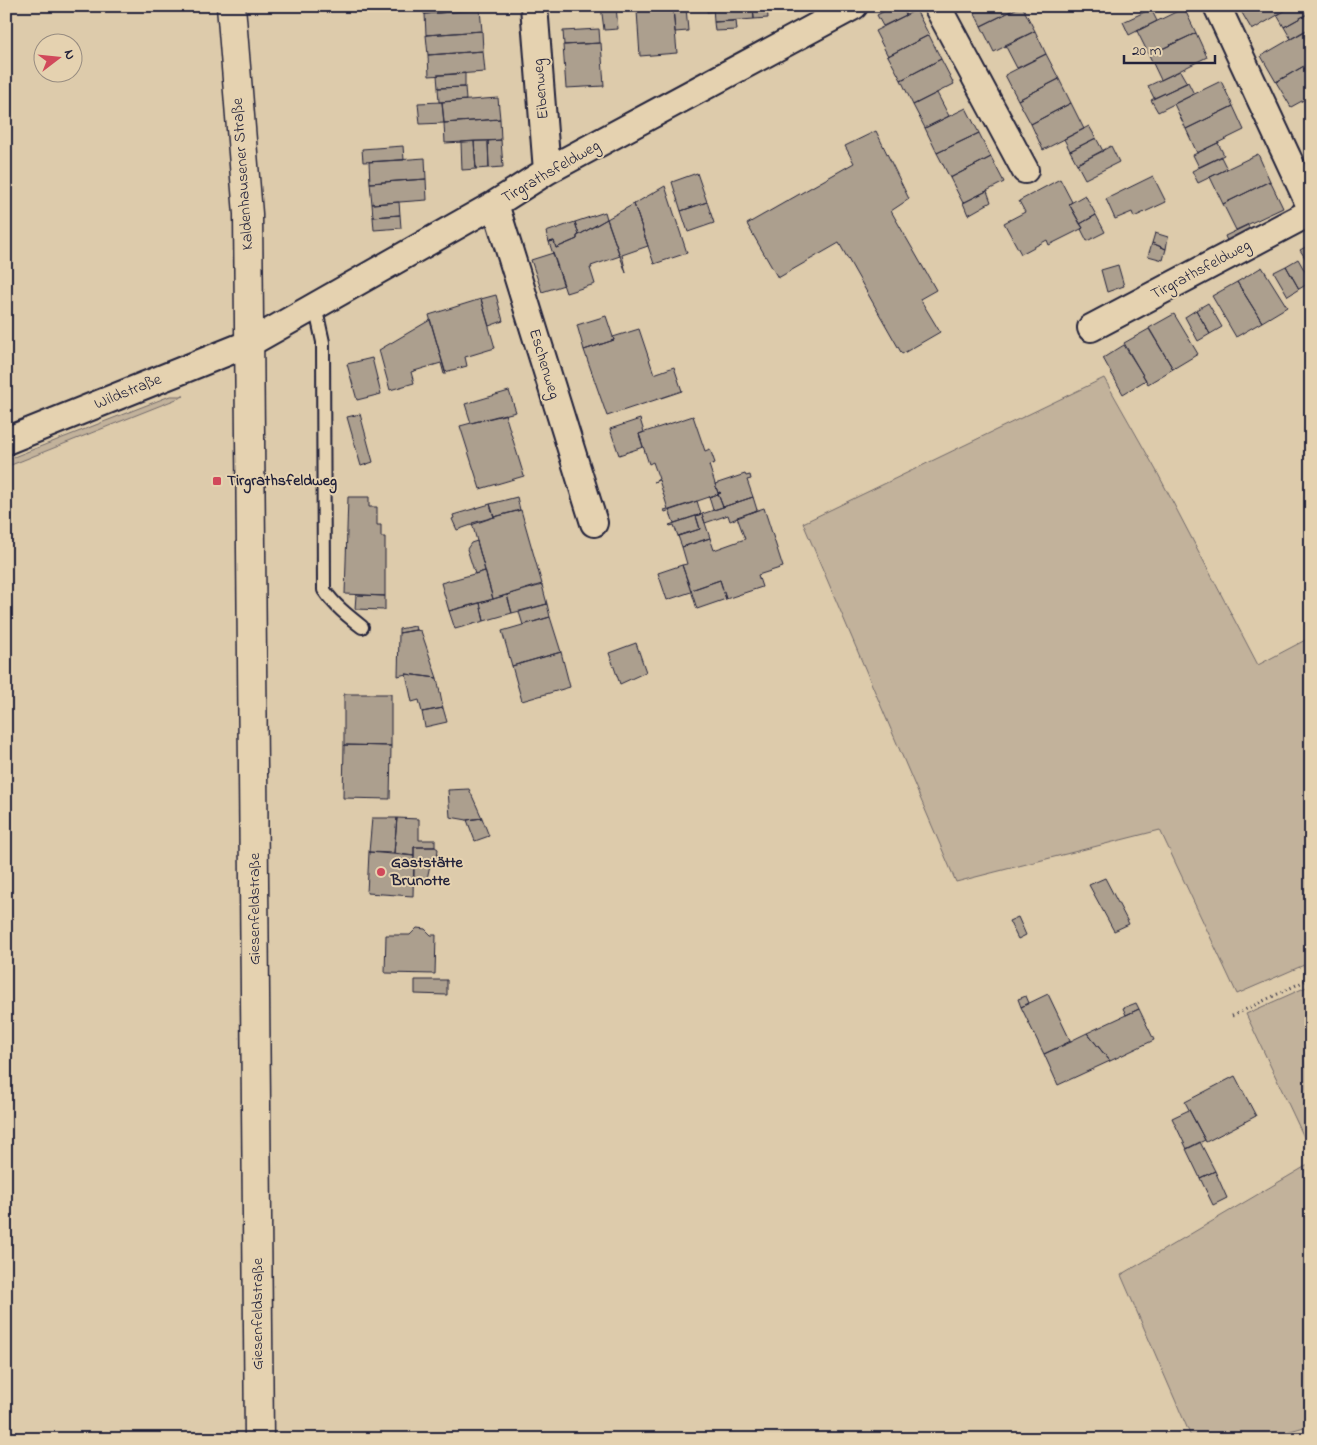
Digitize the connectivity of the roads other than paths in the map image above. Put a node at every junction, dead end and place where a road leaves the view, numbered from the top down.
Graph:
1 (231, 6) edge
2 (534, 6) edge
3 (854, 6) edge
4 (937, 6) edge
5 (1218, 6) edge
6 (1025, 170) dead end
7 (547, 171) junction
8 (495, 204) junction
9 (1311, 208) edge
10 (1311, 212) edge
11 (316, 306) junction
12 (1091, 328) dead end
13 (250, 343) junction
14 (250, 380) joint
15 (6, 441) edge
16 (594, 523) dead end
17 (362, 627) dead end
18 (259, 1439) edge

1 - 13 main road, Kaldenhausener Straße
2 - 7 street, Eibenweg
3 - 7 street, Tirgrathsfeldweg
4 - 6 street
5 - 9 street
7 - 8 street, Tirgrathsfeldweg
8 - 11 street, Tirgrathsfeldweg
8 - 16 street, Eschenweg
10 - 12 street, Tirgrathsfeldweg
11 - 13 street, Tirgrathsfeldweg
11 - 17 lane
13 - 14 main road, Kaldenhausener Straße
13 - 15 street, Wildstraße
14 - 18 main road, Giesenfeldstraße

